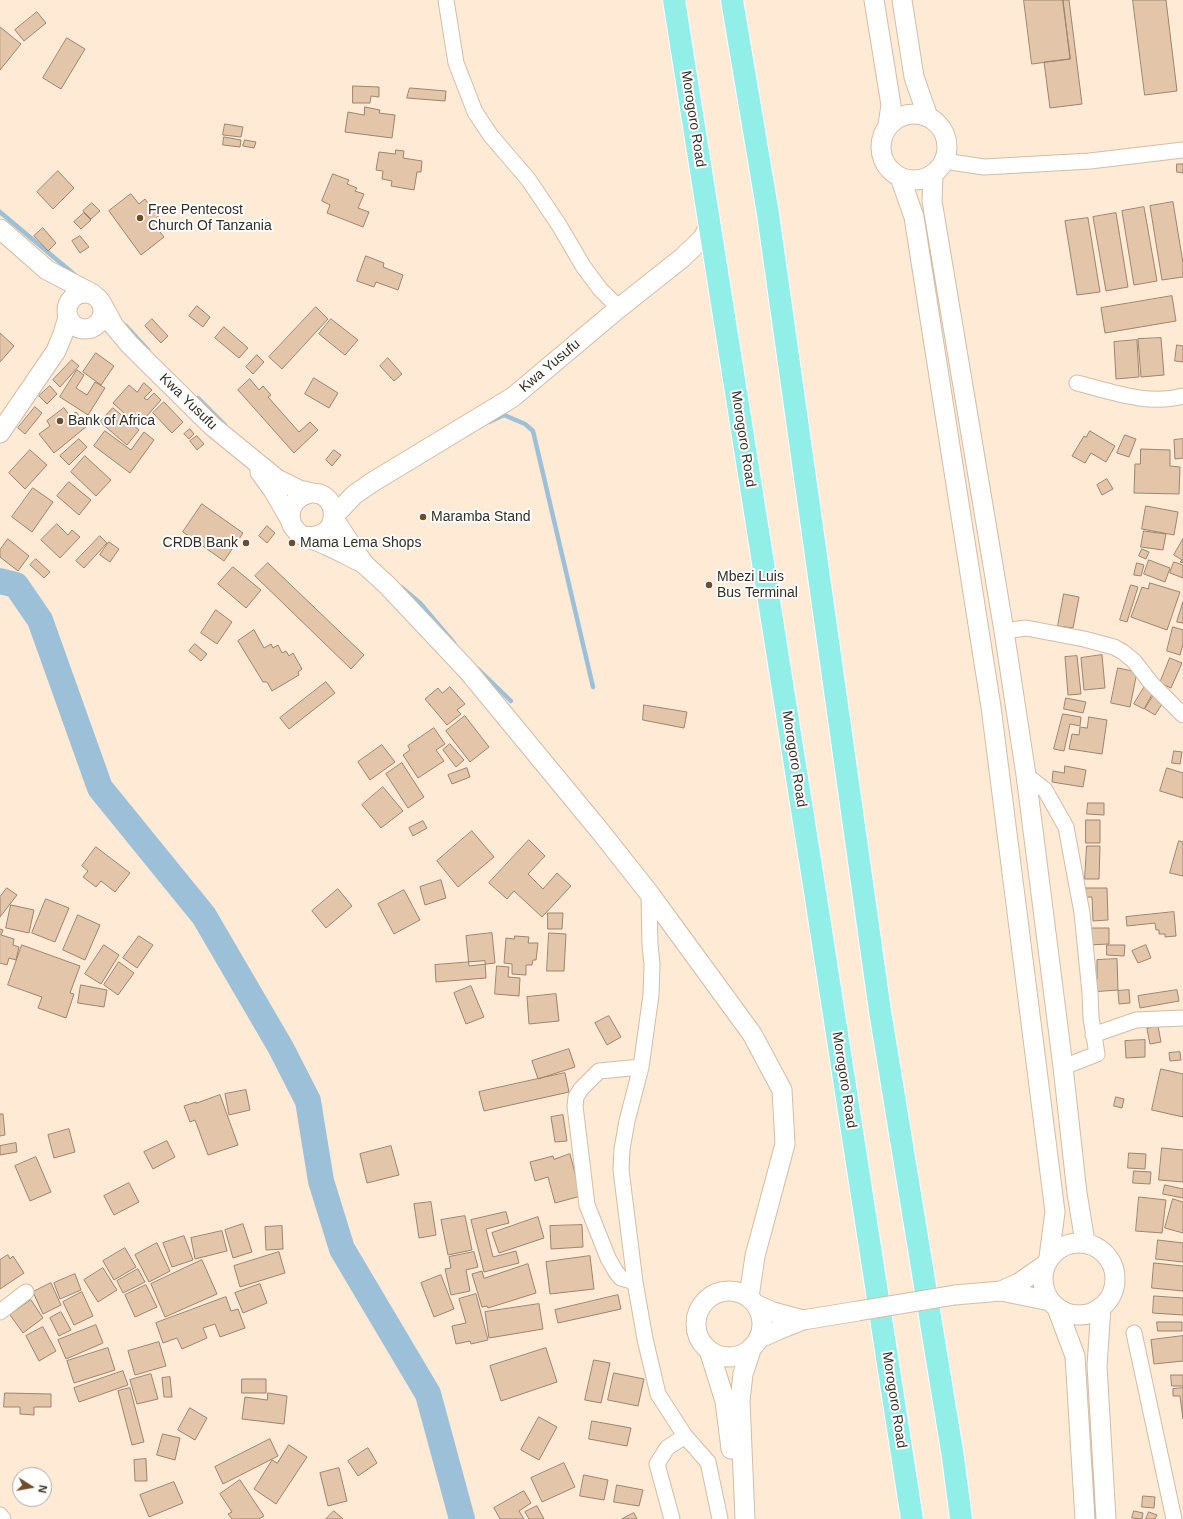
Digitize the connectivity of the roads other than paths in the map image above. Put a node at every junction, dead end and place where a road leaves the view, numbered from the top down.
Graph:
1 (446, 0) edge
2 (674, 0) edge
3 (732, 0) edge
4 (874, 0) edge
5 (902, 0) edge
6 (928, 117) junction
7 (888, 126) junction
8 (1183, 150) edge
9 (938, 168) junction
10 (900, 177) junction
11 (709, 226) junction
12 (0, 229) edge
13 (47, 270) junction
14 (98, 299) junction
15 (619, 308) junction
16 (68, 313) junction
17 (88, 328) junction
18 (130, 346) junction
19 (56, 351) junction
20 (1077, 383) dead end
21 (1183, 396) edge
22 (0, 433) edge
23 (248, 456) junction
24 (371, 483) junction
25 (315, 494) junction
26 (334, 517) junction
27 (291, 521) junction
28 (306, 536) junction
29 (364, 564) junction
30 (1004, 631) junction
31 (1183, 715) edge
32 (1026, 775) junction
33 (649, 893) junction
34 (1183, 1018) edge
35 (1093, 1034) junction
36 (640, 1066) junction
37 (1063, 1067) junction
38 (1085, 1242) junction
39 (1047, 1261) junction
40 (635, 1282) junction
41 (1001, 1291) junction
42 (26, 1292) dead end
43 (752, 1300) junction
44 (1054, 1305) junction
45 (1101, 1307) junction
46 (0, 1312) edge
47 (803, 1320) junction
48 (1134, 1332) dead end
49 (755, 1343) junction
50 (709, 1350) junction
51 (685, 1436) junction
52 (743, 1491) junction
53 (0, 1515) edge
54 (3, 1519) edge
55 (672, 1519) edge
56 (720, 1519) edge
57 (745, 1519) edge
58 (912, 1519) edge
59 (962, 1519) edge
60 (1085, 1519) edge
61 (1106, 1519) edge
62 (1174, 1519) edge

1 - 15 street
2 - 11 highway, Morogoro Road
3 - 59 highway
4 - 7 street
5 - 6 street
6 - 7 street
6 - 9 street
7 - 10 street
8 - 9 street
9 - 10 street
9 - 30 street
10 - 39 street
11 - 15 street, Kwa Yusufu
11 - 58 highway, Morogoro Road
12 - 13 street
13 - 14 street
13 - 16 street
14 - 16 street
14 - 17 street
14 - 18 street, Kwa Yusufu
15 - 24 street, Kwa Yusufu
16 - 17 street, Kwa Yusufu
16 - 19 street
17 - 18 street, Kwa Yusufu
17 - 19 street
18 - 23 street, Kwa Yusufu
19 - 22 street
20 - 21 street
23 - 25 street, Kwa Yusufu
23 - 27 street, Kwa Yusufu
24 - 25 street, Kwa Yusufu
24 - 26 street, Kwa Yusufu
25 - 26 street
25 - 27 street
26 - 28 street
26 - 29 street
27 - 28 street
28 - 29 street
29 - 33 street
30 - 31 street
30 - 32 street
32 - 35 street
32 - 37 street
33 - 36 street
33 - 43 street
34 - 35 street
35 - 37 street
36 - 40 street
36 - 40 street
37 - 38 street
38 - 39 street
38 - 45 street
39 - 41 street
39 - 44 street
40 - 51 street
41 - 44 street
41 - 47 street, bridge
42 - 46 street
43 - 47 street
43 - 49 street
43 - 50 street
44 - 45 street
44 - 60 street
45 - 61 street
47 - 49 street
48 - 62 street
49 - 50 street
49 - 52 street
50 - 52 street
51 - 55 street
51 - 56 street
52 - 57 street
53 - 54 street

